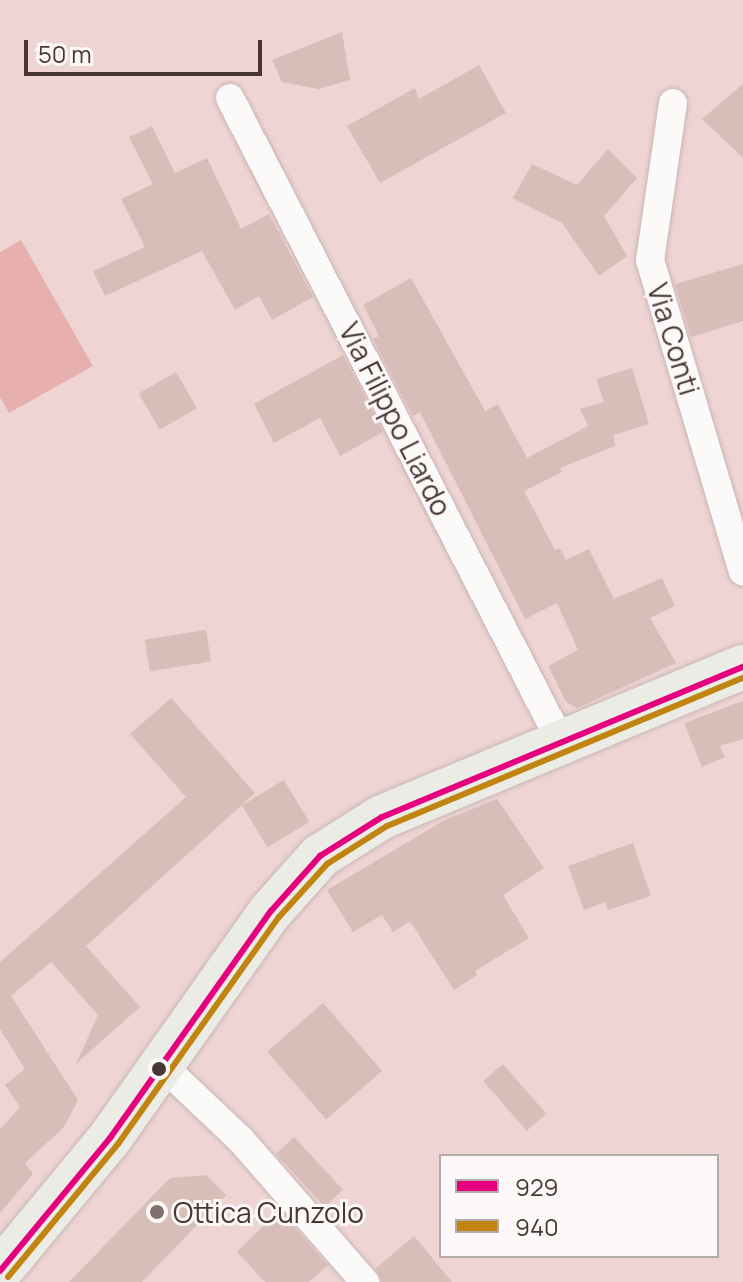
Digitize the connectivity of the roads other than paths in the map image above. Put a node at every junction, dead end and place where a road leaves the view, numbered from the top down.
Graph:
1 (230, 98) dead end
2 (673, 103) dead end
3 (743, 571) edge
4 (743, 667) edge
5 (560, 740) junction
6 (164, 1067) junction
7 (0, 1271) edge
8 (365, 1282) edge

1 - 5 street, Via Filippo Liardo
2 - 3 street, Via Conti
4 - 5 main road
5 - 6 main road
6 - 7 main road
6 - 8 street

